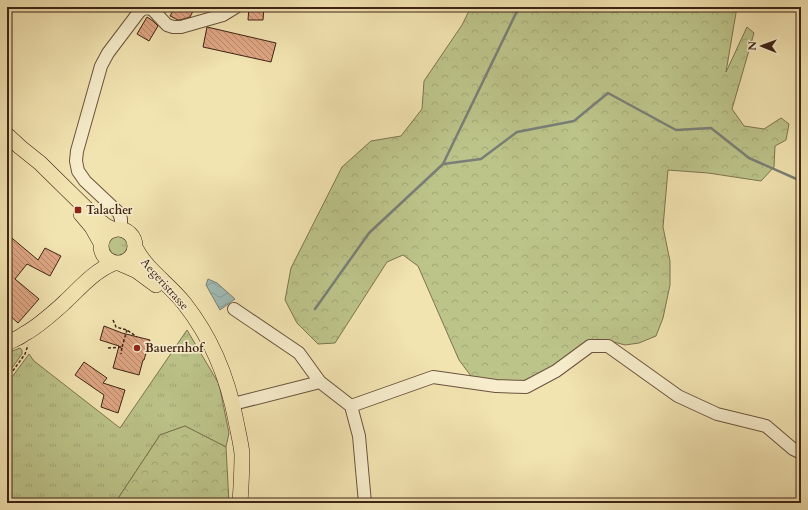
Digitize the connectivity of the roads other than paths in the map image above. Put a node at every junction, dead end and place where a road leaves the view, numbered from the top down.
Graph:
1 (236, 7) edge
2 (7, 135) edge
3 (20, 147) junction
4 (117, 229) junction
5 (101, 247) junction
6 (136, 248) junction
7 (117, 263) junction
8 (74, 293) junction
9 (234, 309) dead end
10 (13, 340) edge
11 (320, 382) junction
12 (227, 384) junction
13 (233, 404) junction
14 (351, 406) junction
15 (801, 453) edge
16 (240, 503) edge
17 (365, 503) edge

1 - 4 lane
2 - 3 main road, Aegeristrasse
3 - 4 main road, Aegeristrasse
3 - 5 main road, Aegeristrasse
4 - 5 main road, Aegeristrasse
4 - 6 main road, Aegeristrasse
5 - 7 main road, Aegeristrasse
5 - 8 main road, Aegeristrasse
6 - 7 main road, Aegeristrasse
6 - 12 main road, Aegeristrasse
7 - 8 main road, Aegeristrasse
7 - 12 main road, Aegeristrasse
8 - 10 main road, Aegeristrasse
9 - 11 lane
11 - 13 lane
11 - 14 lane
12 - 13 main road, Aegeristrasse
13 - 16 main road, Aegeristrasse
14 - 15 lane
14 - 17 lane

